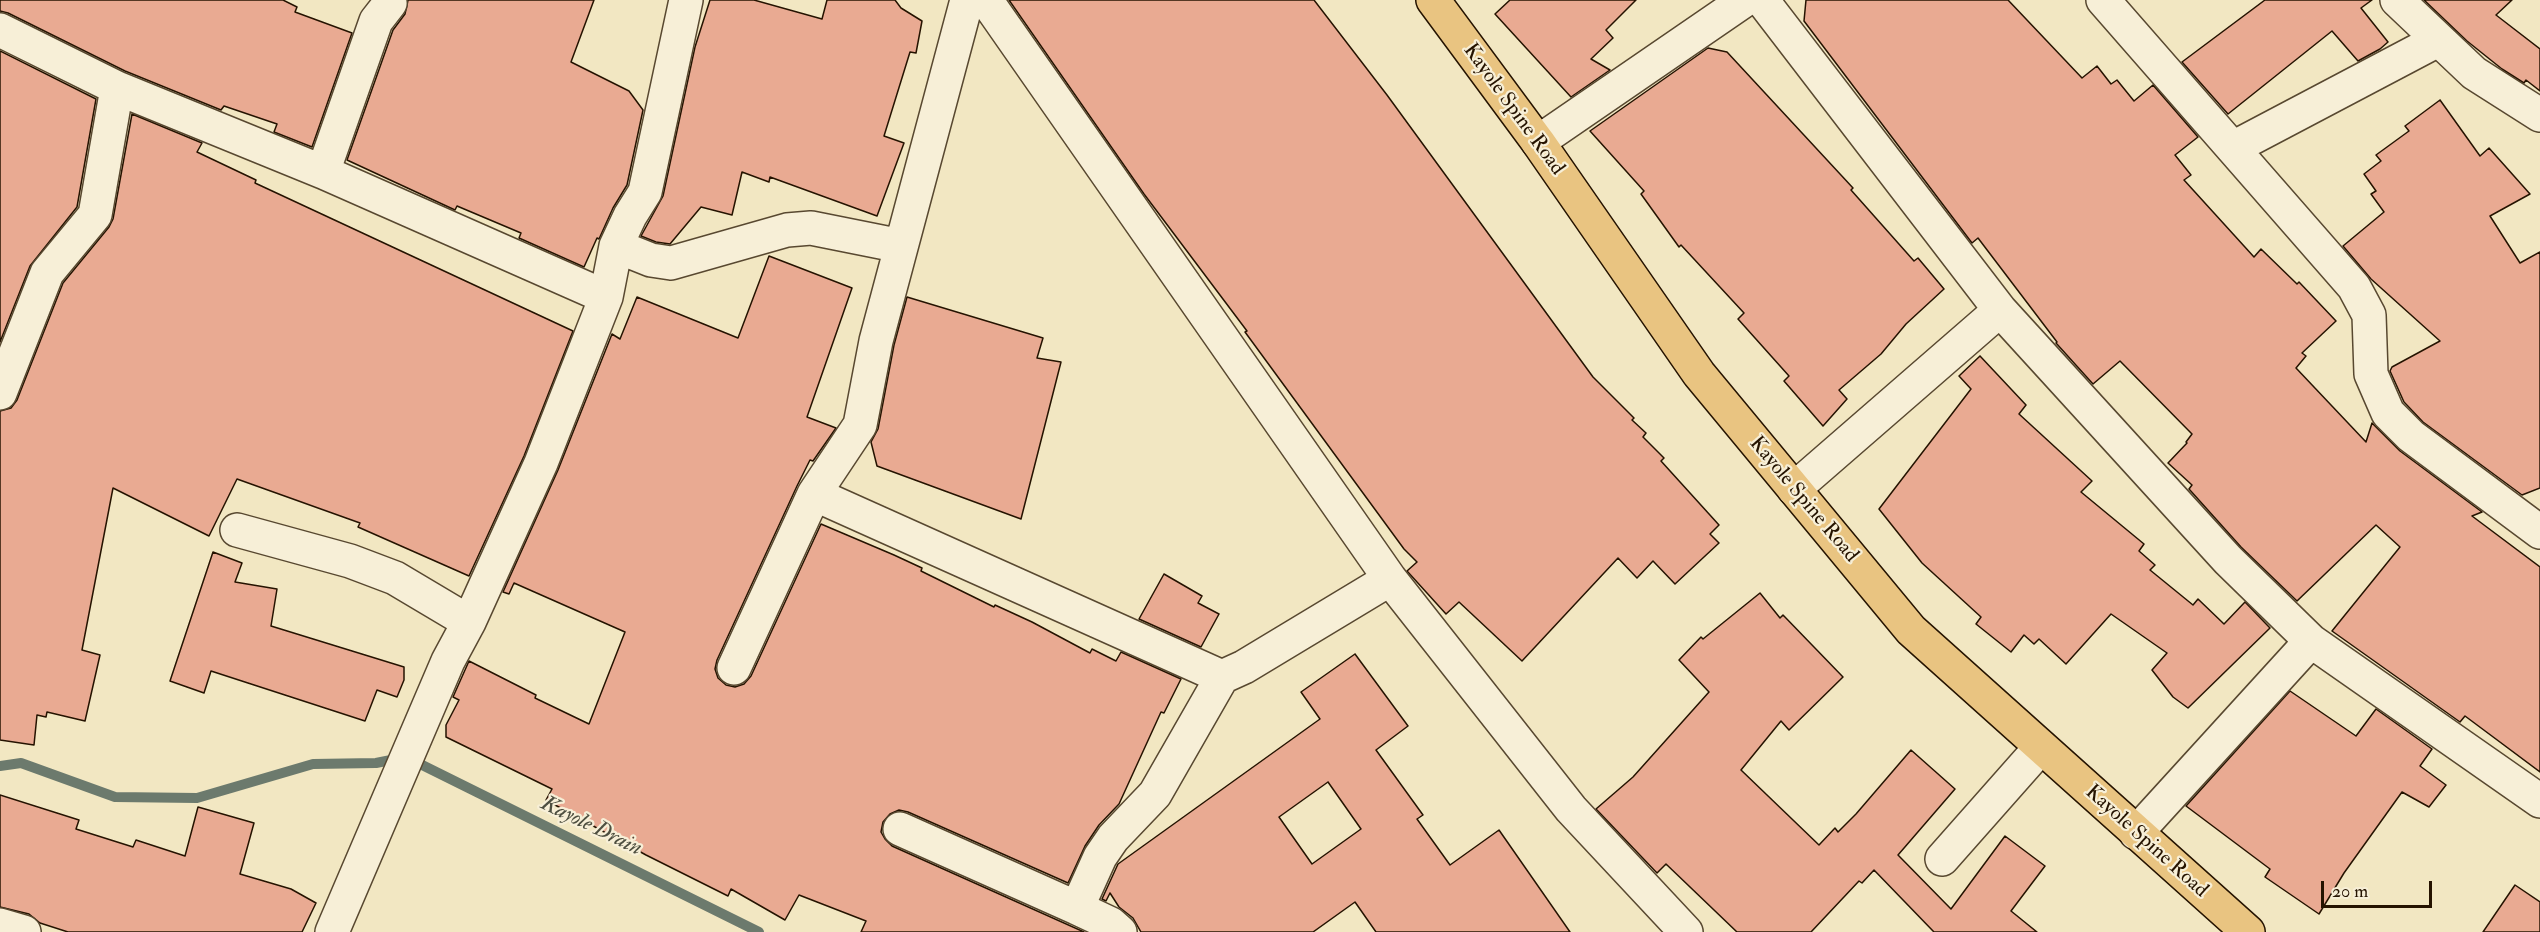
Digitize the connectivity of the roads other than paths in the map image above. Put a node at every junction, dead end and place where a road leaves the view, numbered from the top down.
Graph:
1 (389, 0) edge
2 (686, 0) edge
3 (967, 0) edge
4 (986, 0) edge
5 (1433, 0) edge
6 (1745, 0) edge
7 (1762, 0) edge
8 (2103, 0) edge
9 (2397, 0) edge
10 (0, 30) edge
11 (2438, 40) junction
12 (117, 88) junction
13 (2540, 115) edge
14 (1538, 142) junction
15 (2233, 148) junction
16 (323, 172) junction
17 (616, 246) junction
18 (901, 246) junction
19 (606, 297) junction
20 (2000, 310) junction
21 (0, 393) edge
22 (1794, 489) junction
23 (814, 494) junction
24 (237, 530) dead end
25 (2540, 532) edge
26 (1390, 579) junction
27 (469, 622) junction
28 (2311, 640) junction
29 (734, 668) dead end
30 (1222, 677) junction
31 (2041, 747) junction
32 (2540, 801) edge
33 (900, 829) dead end
34 (2136, 833) junction
35 (1942, 859) dead end
36 (1077, 908) junction
37 (0, 925) edge
38 (24, 932) edge
39 (332, 932) edge
40 (1120, 932) edge
41 (1686, 932) edge
42 (2248, 932) edge

1 - 16 street
2 - 17 street
3 - 18 street
4 - 26 street
5 - 14 main road, Kayole Spine Road
6 - 14 street
7 - 20 street
8 - 15 street
9 - 11 street
10 - 12 street
11 - 13 street
11 - 15 street
12 - 16 street
12 - 21 street
14 - 22 main road, Kayole Spine Road
15 - 25 street
16 - 19 street
17 - 18 street
17 - 19 street
18 - 23 street
19 - 27 street
20 - 22 street
20 - 28 street
22 - 31 main road, Kayole Spine Road
23 - 29 street
23 - 30 street
24 - 27 street
26 - 30 street
26 - 41 street
27 - 39 street
28 - 32 street
28 - 34 street
30 - 36 street
31 - 34 main road, Kayole Spine Road
31 - 35 street
33 - 36 street
34 - 42 main road, Kayole Spine Road
36 - 40 street
37 - 38 street

